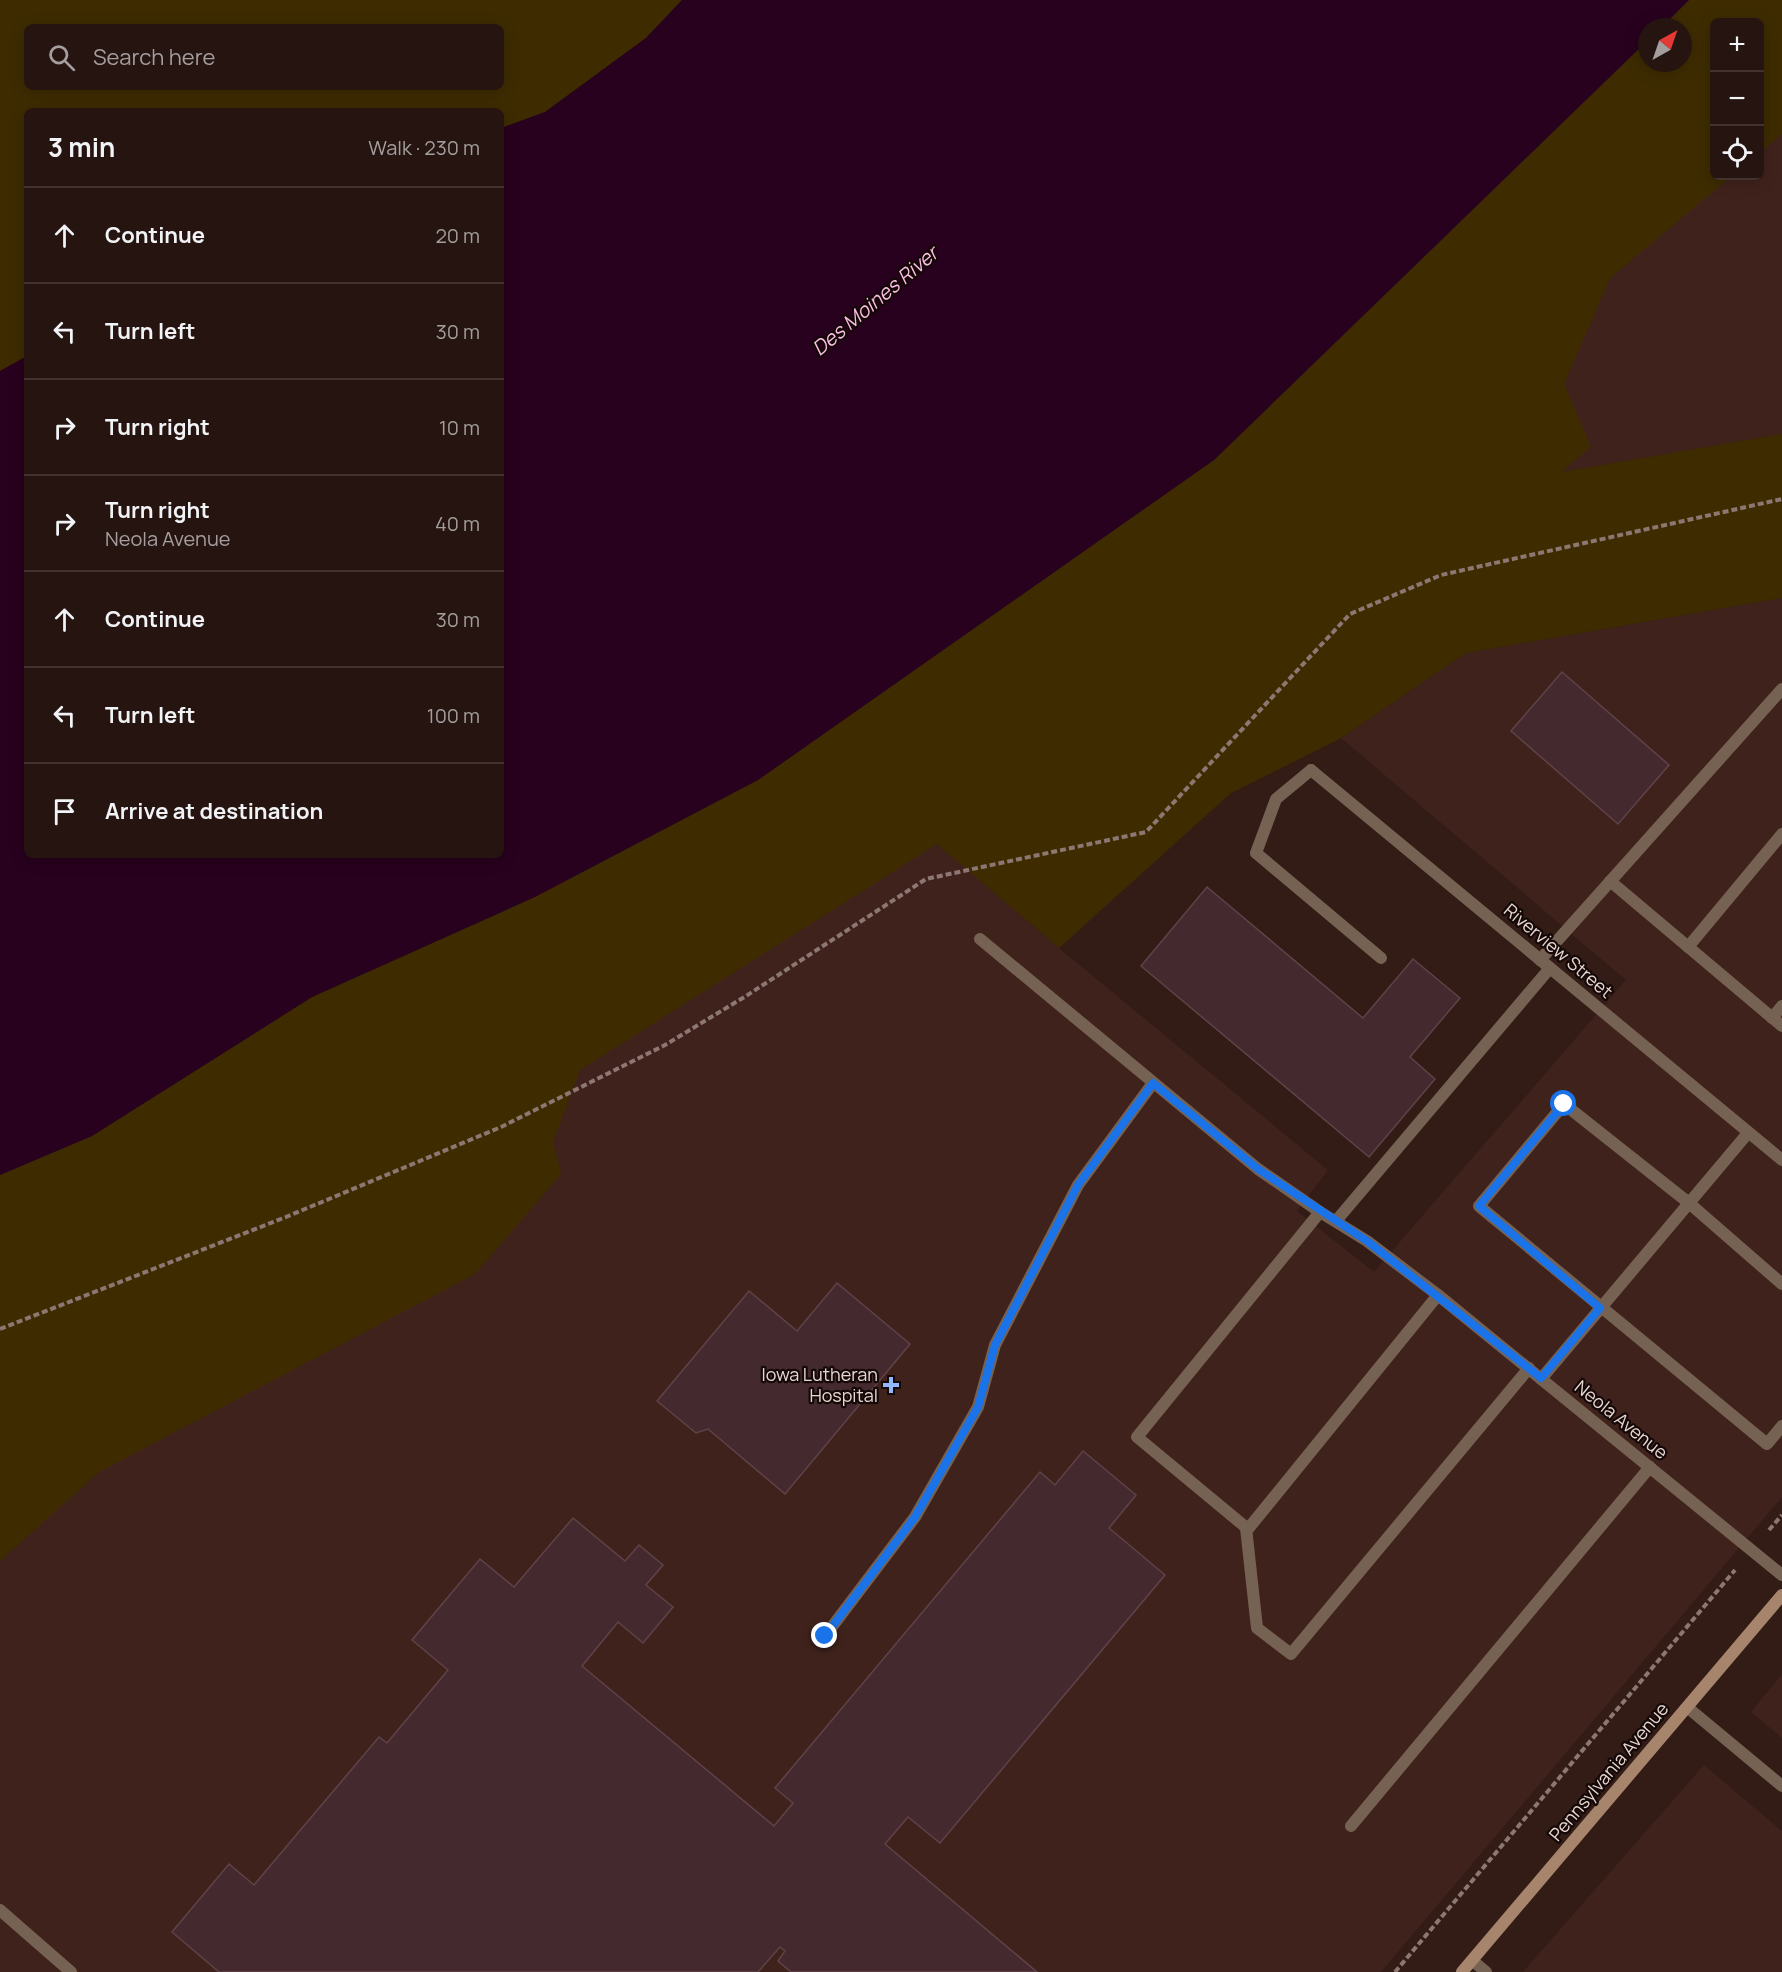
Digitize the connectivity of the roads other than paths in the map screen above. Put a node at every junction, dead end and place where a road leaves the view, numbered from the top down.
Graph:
1 (1782, 689) edge
2 (1782, 834) edge
3 (1611, 881) junction
4 (980, 939) dead end
5 (1688, 947) junction
6 (1381, 958) dead end
7 (1545, 964) junction
8 (1782, 1006) edge
9 (1772, 1018) junction
10 (1782, 1026) edge
11 (1153, 1083) junction
12 (1748, 1133) junction
13 (1782, 1160) edge
14 (1689, 1203) junction
15 (1320, 1212) junction
16 (1336, 1221) junction
17 (1782, 1284) edge
18 (1438, 1295) junction
19 (1600, 1308) junction
20 (1529, 1368) junction
21 (1541, 1378) junction
22 (1782, 1426) edge
23 (1650, 1467) junction
24 (1246, 1528) junction
25 (1782, 1575) edge
26 (1782, 1595) edge
27 (825, 1636) dead end
28 (1687, 1707) junction
29 (1782, 1786) edge
30 (1351, 1826) dead end
31 (0, 1911) edge
32 (1473, 1961) junction
33 (72, 1972) edge
34 (1462, 1972) edge
35 (1486, 1972) edge

1 - 3 street
2 - 5 street
3 - 5 street
3 - 7 street
4 - 11 street, Neola Avenue
5 - 9 street
6 - 7 street, Riverview Street
7 - 12 street, Riverview Street
7 - 16 street
8 - 9 street
9 - 10 street
11 - 15 street, Neola Avenue
11 - 27 street
12 - 13 street, Riverview Street
12 - 14 street
14 - 17 street
14 - 19 street
14 - 19 street
15 - 16 street, Neola Avenue
15 - 24 street
16 - 18 street, Neola Avenue
18 - 20 street, Neola Avenue
18 - 24 street
19 - 21 street
19 - 22 street
20 - 21 street, Neola Avenue
20 - 24 street
21 - 23 street, Neola Avenue
23 - 25 street, Neola Avenue
23 - 30 street
26 - 28 street, Pennsylvania Avenue
28 - 29 street
28 - 32 street, Pennsylvania Avenue
31 - 33 street
32 - 34 street, Pennsylvania Avenue
32 - 35 street

